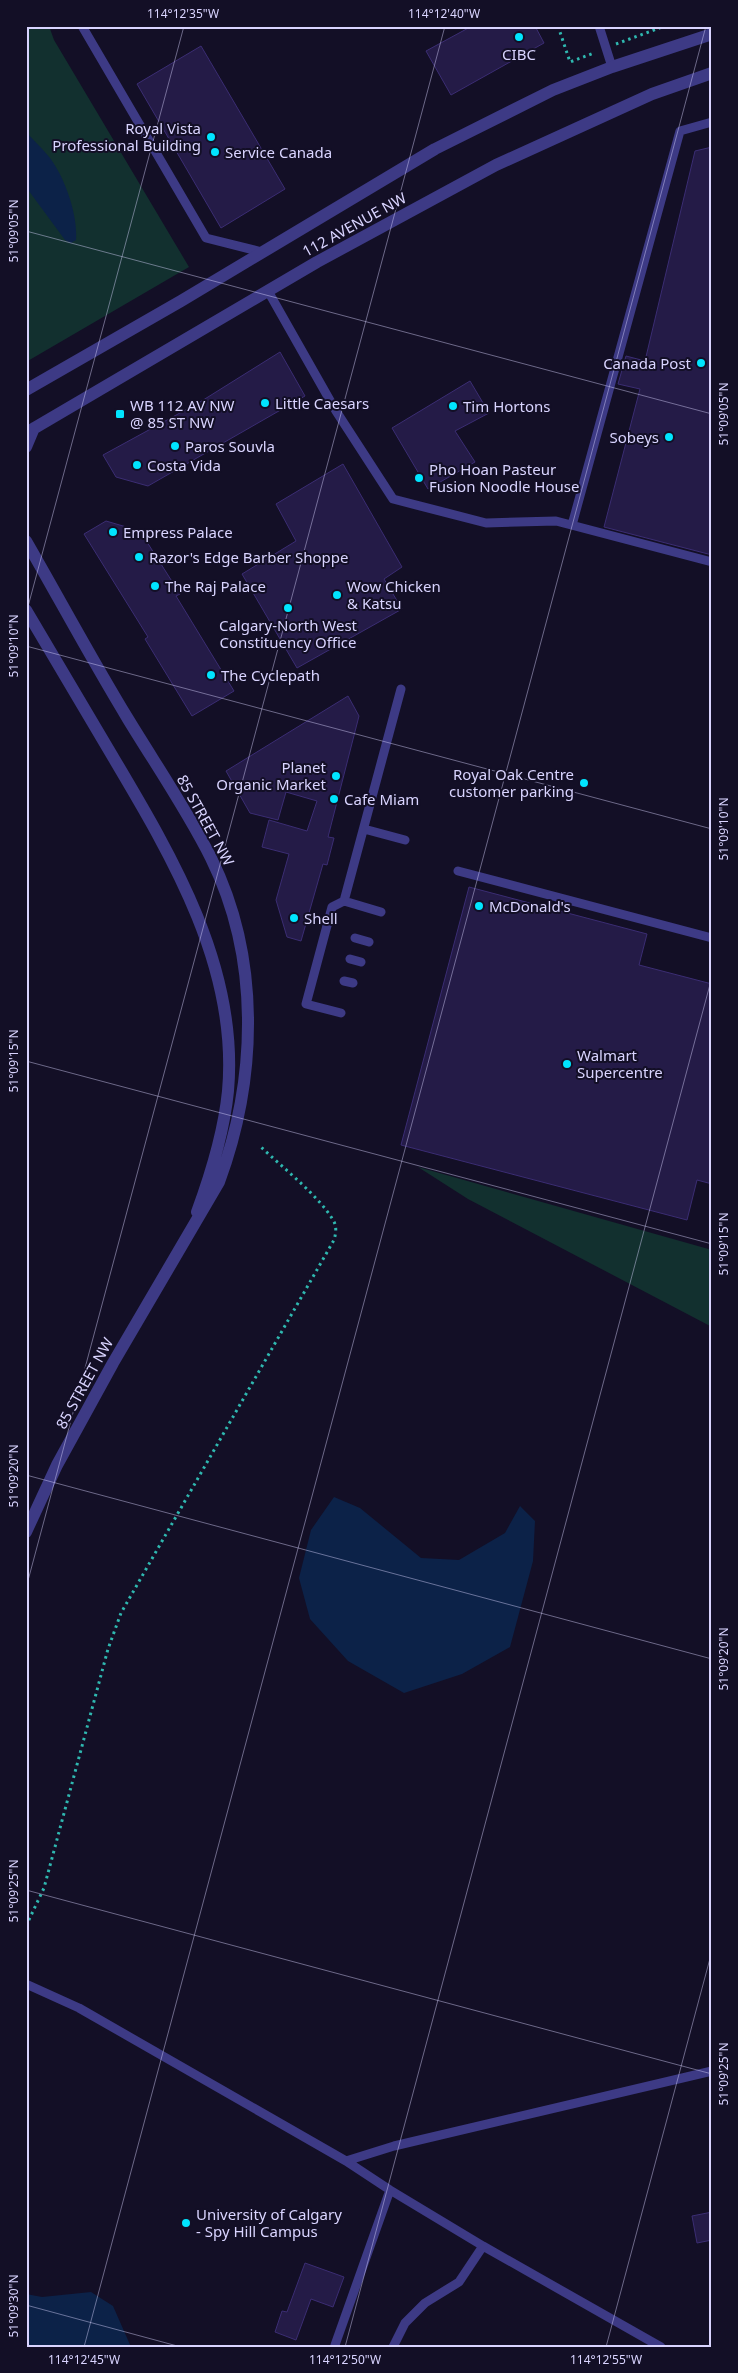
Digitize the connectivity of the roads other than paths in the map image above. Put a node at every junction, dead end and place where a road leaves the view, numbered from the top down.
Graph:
1 (82, 26) edge
2 (599, 26) edge
3 (712, 34) edge
4 (612, 66) junction
5 (712, 73) edge
6 (712, 122) edge
7 (262, 252) junction
8 (268, 291) junction
9 (43, 381) junction
10 (26, 384) edge
11 (26, 390) edge
12 (30, 430) edge
13 (26, 447) edge
14 (572, 525) junction
15 (26, 541) edge
16 (712, 562) edge
17 (26, 610) edge
18 (401, 689) dead end
19 (364, 829) junction
20 (405, 840) dead end
21 (458, 871) dead end
22 (344, 901) junction
23 (381, 912) dead end
24 (355, 938) dead end
25 (712, 938) edge
26 (369, 942) dead end
27 (350, 960) dead end
28 (361, 962) dead end
29 (341, 1013) dead end
30 (178, 1253) junction
31 (26, 1532) edge
32 (26, 1984) edge
33 (712, 2071) edge
34 (346, 2161) junction
35 (390, 2190) junction
36 (483, 2246) junction
37 (335, 2345) dead end
38 (393, 2347) edge
39 (661, 2347) edge

1 - 7 lane
2 - 4 lane
3 - 4 street, 112 AVENUE NW
4 - 7 street, 112 AVENUE NW
5 - 8 street, 112 AVENUE NW
6 - 14 lane
7 - 9 street, 112 AVENUE NW
8 - 12 street, 112 AVENUE NW
8 - 14 lane
9 - 10 street
9 - 11 street, 112 AVENUE NW
12 - 13 street
14 - 16 lane
15 - 30 street, 85 STREET NW
17 - 30 street, 85 STREET NW
18 - 19 lane
19 - 20 lane
19 - 22 lane
21 - 25 lane
22 - 23 lane
22 - 29 lane
24 - 26 lane
27 - 28 lane
30 - 31 street, 85 STREET NW
32 - 34 lane
33 - 34 lane
34 - 35 lane
35 - 36 lane
35 - 37 lane
36 - 38 lane
36 - 39 lane

